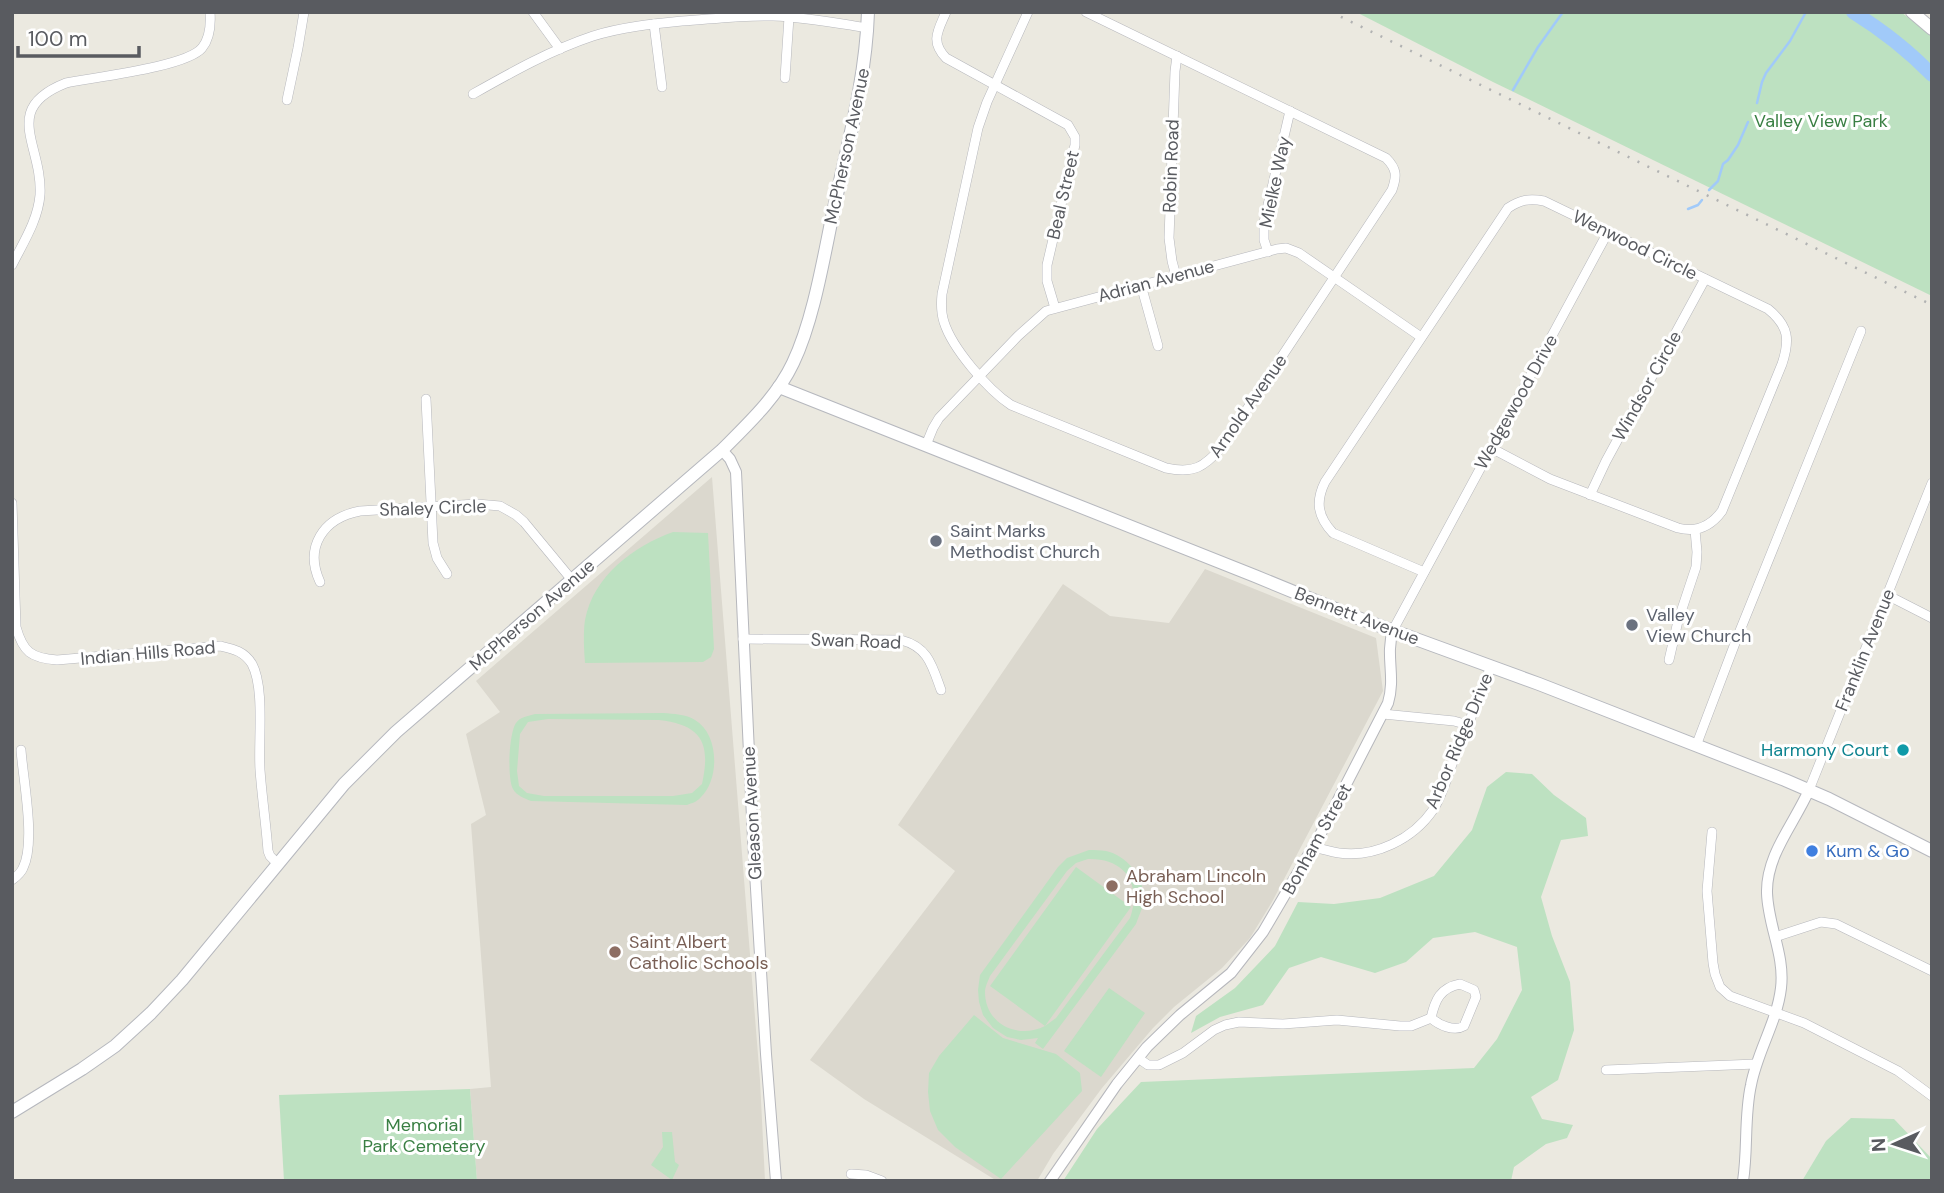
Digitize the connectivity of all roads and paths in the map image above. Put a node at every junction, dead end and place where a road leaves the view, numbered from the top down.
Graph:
1 (211, 12) edge
2 (304, 12) edge
3 (533, 12) edge
4 (868, 12) edge
5 (946, 12) edge
6 (1028, 12) edge
7 (1086, 12) edge
8 (1912, 12) edge
9 (789, 17) junction
10 (654, 24) junction
11 (868, 28) junction
12 (1932, 29) edge
13 (560, 49) junction
14 (1177, 56) junction
15 (785, 78) dead end
16 (995, 84) junction
17 (662, 87) dead end
18 (473, 94) dead end
19 (286, 100) dead end
20 (1290, 111) junction
21 (1608, 232) junction
22 (1268, 252) junction
23 (12, 265) edge
24 (1176, 276) junction
25 (1335, 277) junction
26 (1705, 279) junction
27 (1141, 285) junction
28 (1055, 308) junction
29 (1861, 331) dead end
30 (1421, 337) junction
31 (1158, 346) dead end
32 (979, 376) junction
33 (779, 387) junction
34 (426, 399) dead end
35 (926, 445) junction
36 (1491, 448) junction
37 (722, 450) junction
38 (1932, 483) edge
39 (1590, 495) junction
40 (1928, 501) edge
41 (12, 503) edge
42 (432, 506) junction
43 (1695, 530) junction
44 (1424, 572) junction
45 (447, 574) dead end
46 (572, 580) junction
47 (320, 582) dead end
48 (1886, 595) junction
49 (1932, 618) edge
50 (1394, 630) junction
51 (743, 639) junction
52 (1669, 660) dead end
53 (1492, 666) junction
54 (941, 690) dead end
55 (1383, 714) junction
56 (1468, 725) junction
57 (1696, 746) junction
58 (21, 750) dead end
59 (1809, 790) junction
60 (1712, 832) dead end
61 (1313, 848) junction
62 (1932, 851) edge
63 (278, 864) junction
64 (12, 880) edge
65 (1775, 937) junction
66 (1932, 971) edge
67 (1776, 1012) junction
68 (1431, 1018) junction
69 (1138, 1058) junction
70 (1756, 1064) junction
71 (1606, 1070) dead end
72 (1932, 1096) edge
73 (12, 1112) edge
74 (851, 1174) dead end
75 (776, 1181) edge
76 (882, 1181) edge
77 (1050, 1181) edge
78 (1744, 1181) edge

1 - 23 street
2 - 19 street
3 - 13 street
4 - 11 main road, McPherson Avenue
5 - 16 street, Beal Street
6 - 16 street, Arnold Avenue
7 - 14 street, Arnold Avenue
8 - 12 main road
9 - 10 street
9 - 11 street
9 - 15 street
10 - 13 street
10 - 17 street
11 - 33 main road, McPherson Avenue
13 - 18 street
14 - 20 street, Arnold Avenue
14 - 24 street, Robin Road
16 - 28 street, Beal Street
16 - 32 street, Arnold Avenue
20 - 22 street, Mielke Way
20 - 25 street, Arnold Avenue
21 - 26 street, Wenwood Circle
21 - 30 street, Wenwood Circle
21 - 36 street, Wedgewood Drive
22 - 24 street, Adrian Avenue
22 - 25 street, Adrian Avenue
24 - 27 street, Adrian Avenue
25 - 30 street, Adrian Avenue
25 - 32 street, Arnold Avenue
26 - 39 street, Windsor Circle
26 - 43 street, Wenwood Circle
27 - 28 street, Adrian Avenue
27 - 31 street
28 - 32 street, Adrian Avenue
29 - 57 street
30 - 44 street, Wenwood Circle
32 - 35 street, Adrian Avenue
33 - 35 main road, Bennett Avenue
33 - 37 main road, McPherson Avenue
34 - 42 street
35 - 50 main road, Bennett Avenue
36 - 39 street
36 - 44 street, Wedgewood Drive
37 - 46 main road, McPherson Avenue
37 - 51 street, Gleason Avenue
38 - 40 street, Franklin Avenue
39 - 43 street
40 - 48 street, Franklin Avenue
41 - 63 street, Indian Hills Road
42 - 45 street
42 - 46 street, Shaley Circle
42 - 47 street, Shaley Circle
43 - 52 street
44 - 50 street, Wedgewood Drive
46 - 63 main road, McPherson Avenue
48 - 49 street
48 - 59 street, Franklin Avenue
50 - 53 main road, Bennett Avenue
50 - 55 street, Bonham Street
51 - 54 street, Swan Road
51 - 75 street, Gleason Avenue
53 - 56 street, Arbor Ridge Drive
53 - 57 main road, Bennett Avenue
55 - 56 street
55 - 61 street, Bonham Street
56 - 61 street, Arbor Ridge Drive
57 - 59 main road, Bennett Avenue
58 - 64 street
59 - 62 main road, Bennett Avenue
59 - 65 street, Franklin Avenue
60 - 67 street
61 - 69 street, Bonham Street
63 - 73 main road, McPherson Avenue
65 - 66 street
65 - 67 street, Franklin Avenue
67 - 70 street, Franklin Avenue
67 - 72 street
68 - 68 street
68 - 69 street
69 - 77 street, Bonham Street
70 - 71 street
70 - 78 street, Franklin Avenue
74 - 76 street

